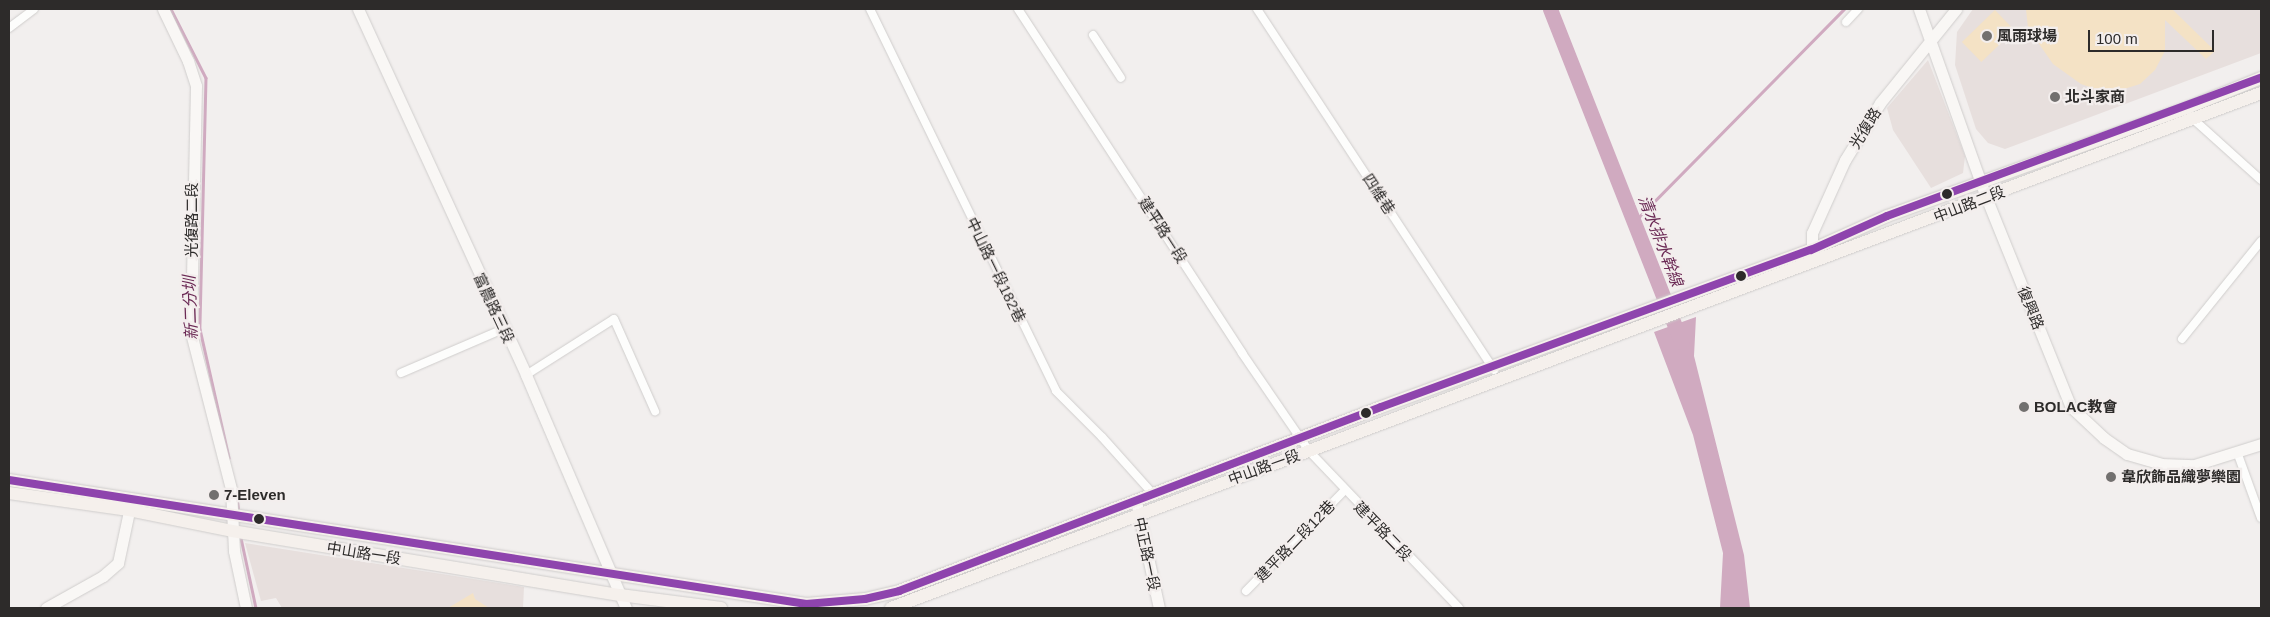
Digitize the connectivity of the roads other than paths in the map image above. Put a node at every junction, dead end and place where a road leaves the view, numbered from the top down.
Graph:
1 (34, 9) edge
2 (163, 9) edge
3 (358, 9) edge
4 (870, 9) edge
5 (1018, 9) edge
6 (1257, 9) edge
7 (1858, 9) edge
8 (1919, 9) edge
9 (1956, 9) edge
10 (1846, 22) dead end
11 (9, 28) edge
12 (1093, 34) dead end
13 (1932, 42) junction
14 (1121, 78) dead end
15 (2261, 78) edge
16 (2261, 93) edge
17 (2189, 107) junction
18 (2192, 120) junction
19 (2261, 180) edge
20 (1980, 182) junction
21 (1986, 197) junction
22 (2261, 241) edge
23 (1811, 250) junction
24 (1812, 264) junction
25 (1632, 315) joint
26 (503, 329) junction
27 (1639, 329) joint
28 (2182, 339) dead end
29 (1492, 366) junction
30 (401, 372) dead end
31 (526, 375) junction
32 (1500, 381) junction
33 (655, 411) dead end
34 (1301, 440) junction
35 (2261, 444) edge
36 (1309, 451) junction
37 (2237, 452) junction
38 (9, 480) edge
39 (1344, 491) junction
40 (9, 493) edge
41 (1153, 494) junction
42 (131, 504) junction
43 (1159, 506) junction
44 (1137, 507) junction
45 (2261, 518) edge
46 (232, 523) junction
47 (612, 575) junction
48 (1246, 591) dead end
49 (620, 595) junction
50 (46, 608) edge
51 (246, 608) edge
52 (626, 608) edge
53 (721, 608) edge
54 (891, 608) edge
55 (1159, 608) edge
56 (1459, 608) edge

1 - 11 street
2 - 46 street, 光復路二段
3 - 26 street, 富農路三段
4 - 41 street, 中山路一段182巷
5 - 34 street, 建平路一段
6 - 29 street, 四維巷
7 - 10 street
8 - 13 street, 復興路
9 - 13 street, 光復路
12 - 14 street
13 - 20 street, 復興路
13 - 23 street, 光復路
15 - 17 main road, 中山路二段
16 - 18 main road, 中山路二段
17 - 18 street
17 - 20 main road, 中山路二段
18 - 19 street
18 - 21 main road, 中山路二段
20 - 21 street, 復興路
20 - 23 main road, 中山路二段
21 - 24 main road, 中山路二段
21 - 37 street, 復興路
22 - 28 street
23 - 24 street, 光復路
23 - 25 main road, 中山路二段
24 - 27 main road, 中山路二段
25 - 29 main road, 中山路一段
26 - 30 street
26 - 31 street, 富農路三段
27 - 32 main road, 中山路一段
29 - 32 street, 四維巷
29 - 34 main road, 中山路一段
31 - 33 street
31 - 47 street, 富農路三段
32 - 36 main road, 中山路一段
34 - 36 street, 建平路一段
34 - 41 main road, 中山路一段
35 - 37 street, 復興路
36 - 39 street, 建平路二段
36 - 43 main road, 中山路一段
37 - 45 street
38 - 42 main road, 中山路一段
39 - 48 street, 建平路二段12巷
39 - 56 street, 建平路二段
40 - 42 main road, 中山路一段
41 - 43 street, 中山路一段182巷
41 - 44 main road, 中山路一段
42 - 46 main road, 中山路一段
42 - 50 street
43 - 44 main road, 中山路一段
44 - 47 main road, 中山路一段
44 - 54 main road, 中山路一段
44 - 55 street, 中正路一段
46 - 47 main road, 中山路一段
46 - 49 main road, 中山路一段
46 - 51 street, 光復路二段
47 - 49 street, 富農路三段
49 - 52 street, 富農路三段
49 - 53 main road, 中山路一段

